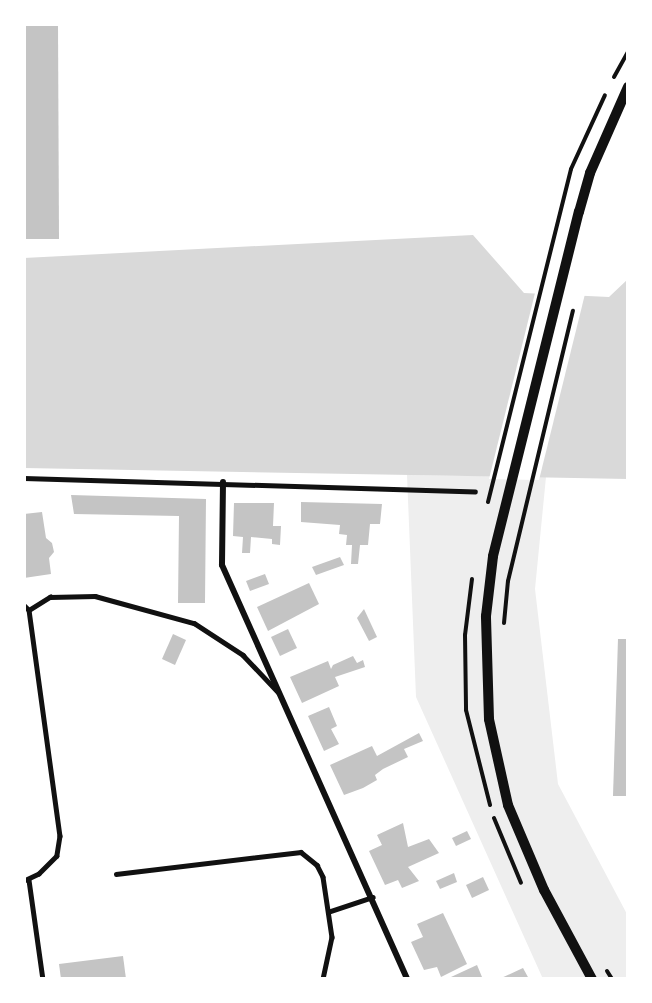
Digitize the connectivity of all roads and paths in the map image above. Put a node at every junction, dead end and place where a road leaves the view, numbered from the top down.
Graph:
1 (628, 52) edge
2 (628, 87) edge
3 (574, 307) dead end
4 (24, 478) edge
5 (223, 482) junction
6 (475, 491) dead end
7 (486, 509) dead end
8 (474, 570) dead end
9 (472, 579) dead end
10 (24, 605) edge
11 (29, 610) junction
12 (503, 633) dead end
13 (282, 697) junction
14 (116, 874) dead end
15 (26, 881) edge
16 (373, 897) junction
17 (328, 912) junction
18 (604, 965) dead end
19 (43, 979) edge
20 (323, 979) edge
21 (407, 979) edge
22 (592, 979) edge
23 (612, 979) edge

1 - 7 path
2 - 22 street
3 - 12 path
4 - 5 lane
5 - 6 lane
5 - 13 street
8 - 9 path
10 - 11 lane
11 - 13 lane
11 - 15 lane
13 - 16 street
14 - 17 lane
15 - 19 lane
16 - 17 lane
16 - 21 street
17 - 20 lane
18 - 23 path

